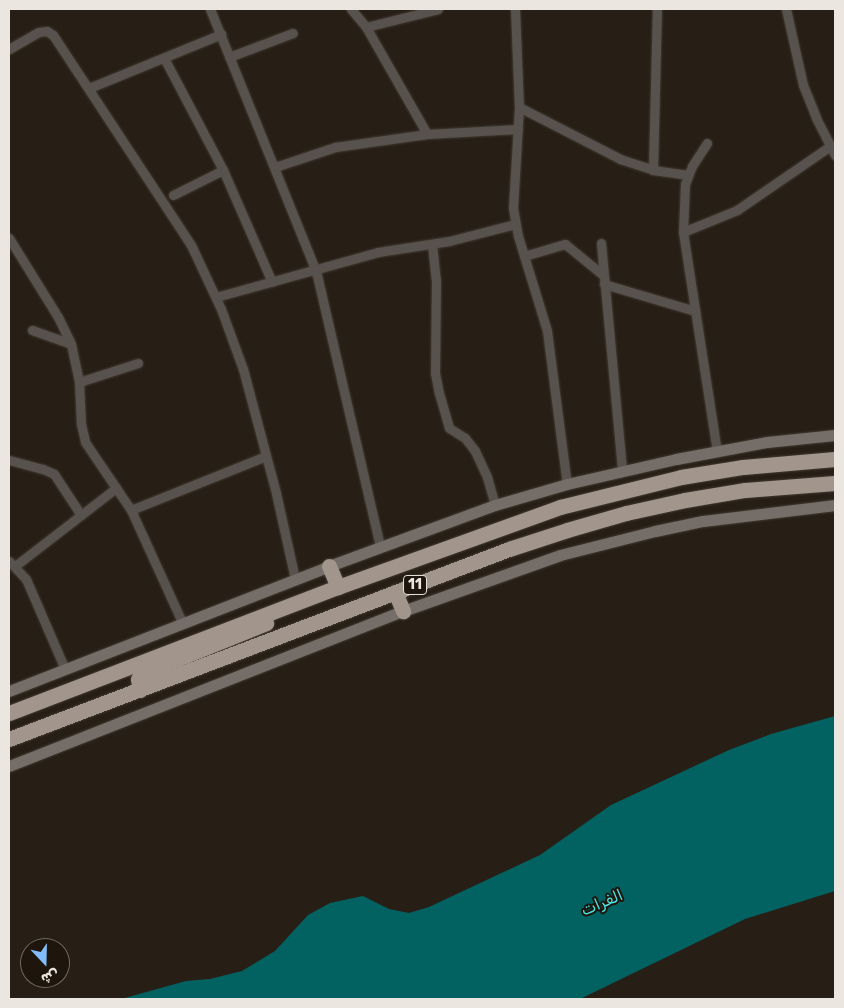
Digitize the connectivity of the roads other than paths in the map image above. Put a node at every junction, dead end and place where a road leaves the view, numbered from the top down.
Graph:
1 (210, 9) edge
2 (351, 9) edge
3 (438, 9) edge
4 (515, 9) edge
5 (657, 9) edge
6 (786, 9) edge
7 (366, 27) junction
8 (293, 32) dead end
9 (221, 34) junction
10 (9, 50) edge
11 (229, 57) junction
12 (164, 58) junction
13 (89, 88) junction
14 (519, 107) junction
15 (518, 129) junction
16 (427, 134) junction
17 (707, 143) dead end
18 (830, 146) junction
19 (835, 155) edge
20 (275, 167) junction
21 (223, 170) junction
22 (653, 170) junction
23 (688, 175) junction
24 (173, 195) dead end
25 (515, 224) junction
26 (683, 232) junction
27 (9, 238) edge
28 (601, 243) dead end
29 (432, 244) junction
30 (524, 256) junction
31 (316, 271) junction
32 (604, 280) junction
33 (272, 282) junction
34 (216, 297) junction
35 (696, 311) junction
36 (32, 330) dead end
37 (71, 344) junction
38 (138, 363) dead end
39 (79, 382) junction
40 (835, 435) edge
41 (717, 451) junction
42 (266, 456) junction
43 (835, 459) edge
44 (9, 460) edge
45 (622, 470) junction
46 (835, 483) edge
47 (567, 484) junction
48 (116, 488) junction
49 (495, 505) junction
50 (835, 505) edge
51 (131, 510) junction
52 (81, 515) junction
53 (380, 548) junction
54 (12, 564) edge
55 (329, 566) junction
56 (295, 580) junction
57 (338, 587) junction
58 (395, 592) junction
59 (301, 601) junction
60 (403, 611) junction
61 (183, 624) junction
62 (65, 669) junction
63 (97, 678) junction
64 (140, 690) junction
65 (9, 691) edge
66 (9, 713) edge
67 (9, 731) edge
68 (9, 739) edge
69 (9, 766) edge

1 - 9 street
2 - 7 street
3 - 7 street
4 - 14 street
5 - 22 street
6 - 18 street
7 - 16 street
8 - 11 street
9 - 11 street
9 - 12 street
10 - 13 street
11 - 20 street
12 - 13 street
12 - 21 street
13 - 34 street
14 - 15 street
14 - 22 street
15 - 16 street
15 - 25 street
16 - 20 street
17 - 23 street
18 - 19 street
18 - 26 street
20 - 31 street
21 - 24 street
21 - 33 street
22 - 23 street
23 - 26 street
25 - 29 street
25 - 30 street
26 - 35 street
27 - 37 street
28 - 32 street
29 - 31 street
29 - 49 street
30 - 32 street
30 - 47 street
31 - 33 street
31 - 53 street
32 - 35 street
32 - 45 street
33 - 34 street
34 - 42 street
35 - 41 street
36 - 37 street
37 - 39 street
38 - 39 street
39 - 48 street
40 - 41 main road
41 - 45 main road
42 - 51 street
42 - 56 street
43 - 57 highway, 11
44 - 52 street
45 - 47 main road
46 - 58 highway, 11
47 - 49 main road
48 - 51 street
48 - 52 street
49 - 53 main road
50 - 60 main road
51 - 61 street
52 - 54 street
53 - 55 main road
54 - 62 street
55 - 56 main road
55 - 57 highway
56 - 61 main road
57 - 59 highway, 11
58 - 60 highway
58 - 64 highway, 11
59 - 63 highway, 11
59 - 64 highway
60 - 69 main road
61 - 62 main road
62 - 65 main road
63 - 66 highway, 11
63 - 67 highway
64 - 68 highway, 11

